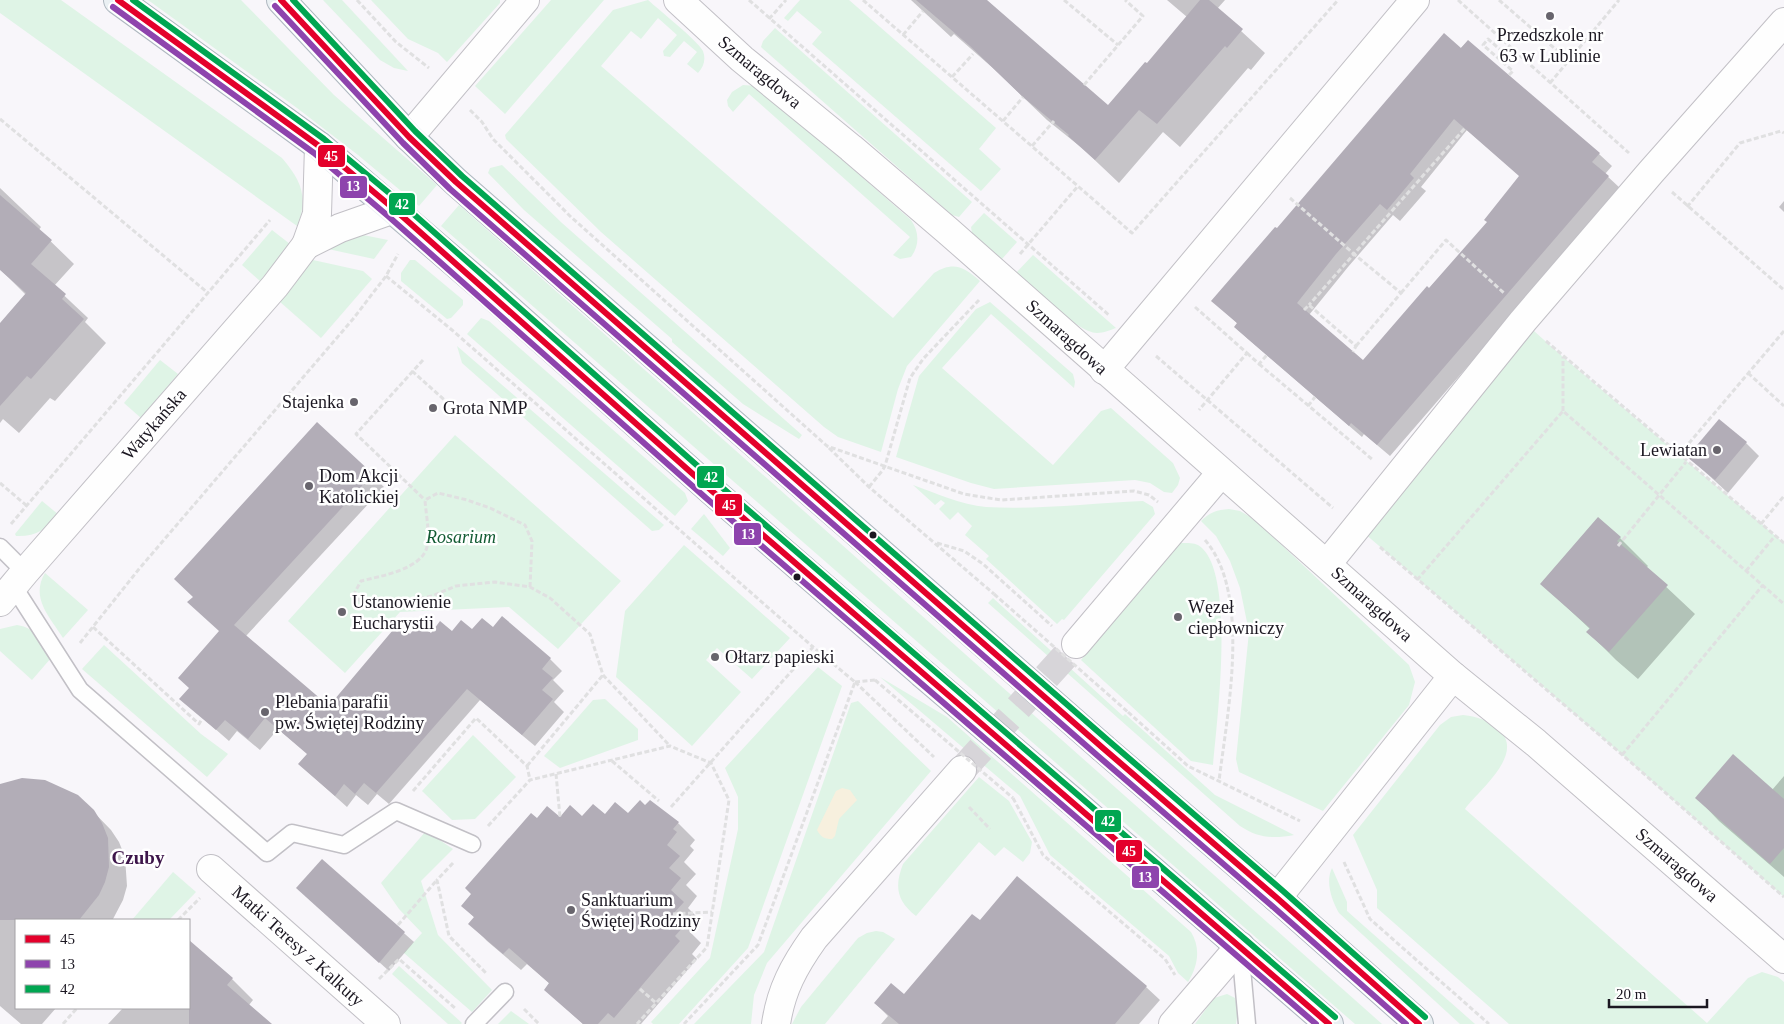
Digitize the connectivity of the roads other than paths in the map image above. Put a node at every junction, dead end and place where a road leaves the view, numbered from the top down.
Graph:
1 (118, 0) edge
2 (281, 0) edge
3 (525, 0) edge
4 (678, 0) edge
5 (1415, 0) edge
6 (1784, 22) edge
7 (408, 137) junction
8 (319, 146) junction
9 (394, 209) junction
10 (306, 245) junction
11 (1104, 370) junction
12 (1221, 472) junction
13 (0, 547) edge
14 (1327, 564) junction
15 (13, 587) edge
16 (1068, 638) tunnel mouth
17 (1453, 676) junction
18 (950, 765) tunnel mouth
19 (472, 844) road end
20 (211, 869) dead end
21 (1277, 898) junction
22 (1240, 946) junction
23 (1784, 959) edge
24 (505, 992) road end
25 (386, 1024) edge
26 (474, 1024) edge
27 (776, 1024) edge
28 (1173, 1024) edge
29 (1248, 1024) edge
30 (1329, 1024) edge
31 (1419, 1024) edge

1 - 8 main road
2 - 7 main road
3 - 7 street
4 - 11 street, Szmaragdowa
5 - 11 street
6 - 14 street
7 - 21 main road, bridge
8 - 9 main road
8 - 10 street
9 - 10 street
9 - 22 main road, bridge
10 - 15 street, Watykańska
11 - 12 street, Szmaragdowa
12 - 14 street, Szmaragdowa
12 - 16 street
13 - 15 lane
14 - 17 street, Szmaragdowa
15 - 19 lane
17 - 21 street
17 - 23 street, Szmaragdowa
18 - 27 street
20 - 25 street, Matki Teresy z Kalkuty
21 - 31 main road
22 - 28 street
22 - 29 lane
22 - 30 main road
24 - 26 lane

